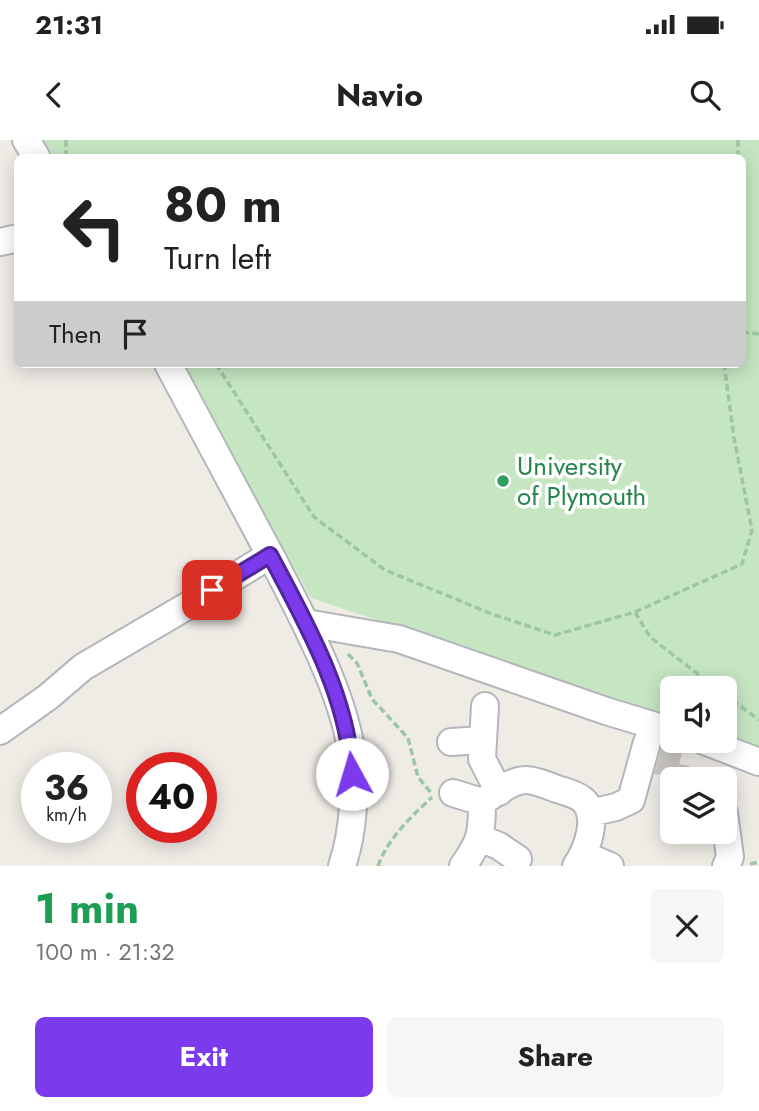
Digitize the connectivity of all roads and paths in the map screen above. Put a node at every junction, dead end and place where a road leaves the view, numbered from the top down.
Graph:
1 (170, 368) edge
2 (219, 368) edge
3 (725, 368) edge
4 (270, 555) junction
5 (635, 612) junction
6 (306, 623) junction
7 (343, 649) dead end
8 (700, 676) edge
9 (737, 704) edge
10 (485, 706) dead end
11 (759, 720) edge
12 (660, 727) edge
13 (0, 731) edge
14 (483, 740) junction
15 (451, 742) dead end
16 (647, 742) dead end
17 (736, 753) edge
18 (759, 762) edge
19 (453, 793) dead end
20 (490, 797) junction
21 (590, 813) junction
22 (480, 838) junction
23 (728, 844) edge
24 (518, 859) dead end
25 (580, 860) edge
26 (342, 866) edge
27 (378, 866) edge
28 (463, 866) edge
29 (610, 866) edge
30 (726, 866) edge

1 - 4 street
2 - 5 path
3 - 5 path
4 - 6 street
4 - 13 street
5 - 8 path
6 - 12 street
6 - 26 street
7 - 27 path
9 - 11 path
10 - 14 street
14 - 15 street
14 - 20 street
16 - 21 street
17 - 18 street
19 - 20 street
20 - 21 street
20 - 22 street
21 - 25 street
22 - 24 street
22 - 28 street
23 - 30 street
25 - 29 street

